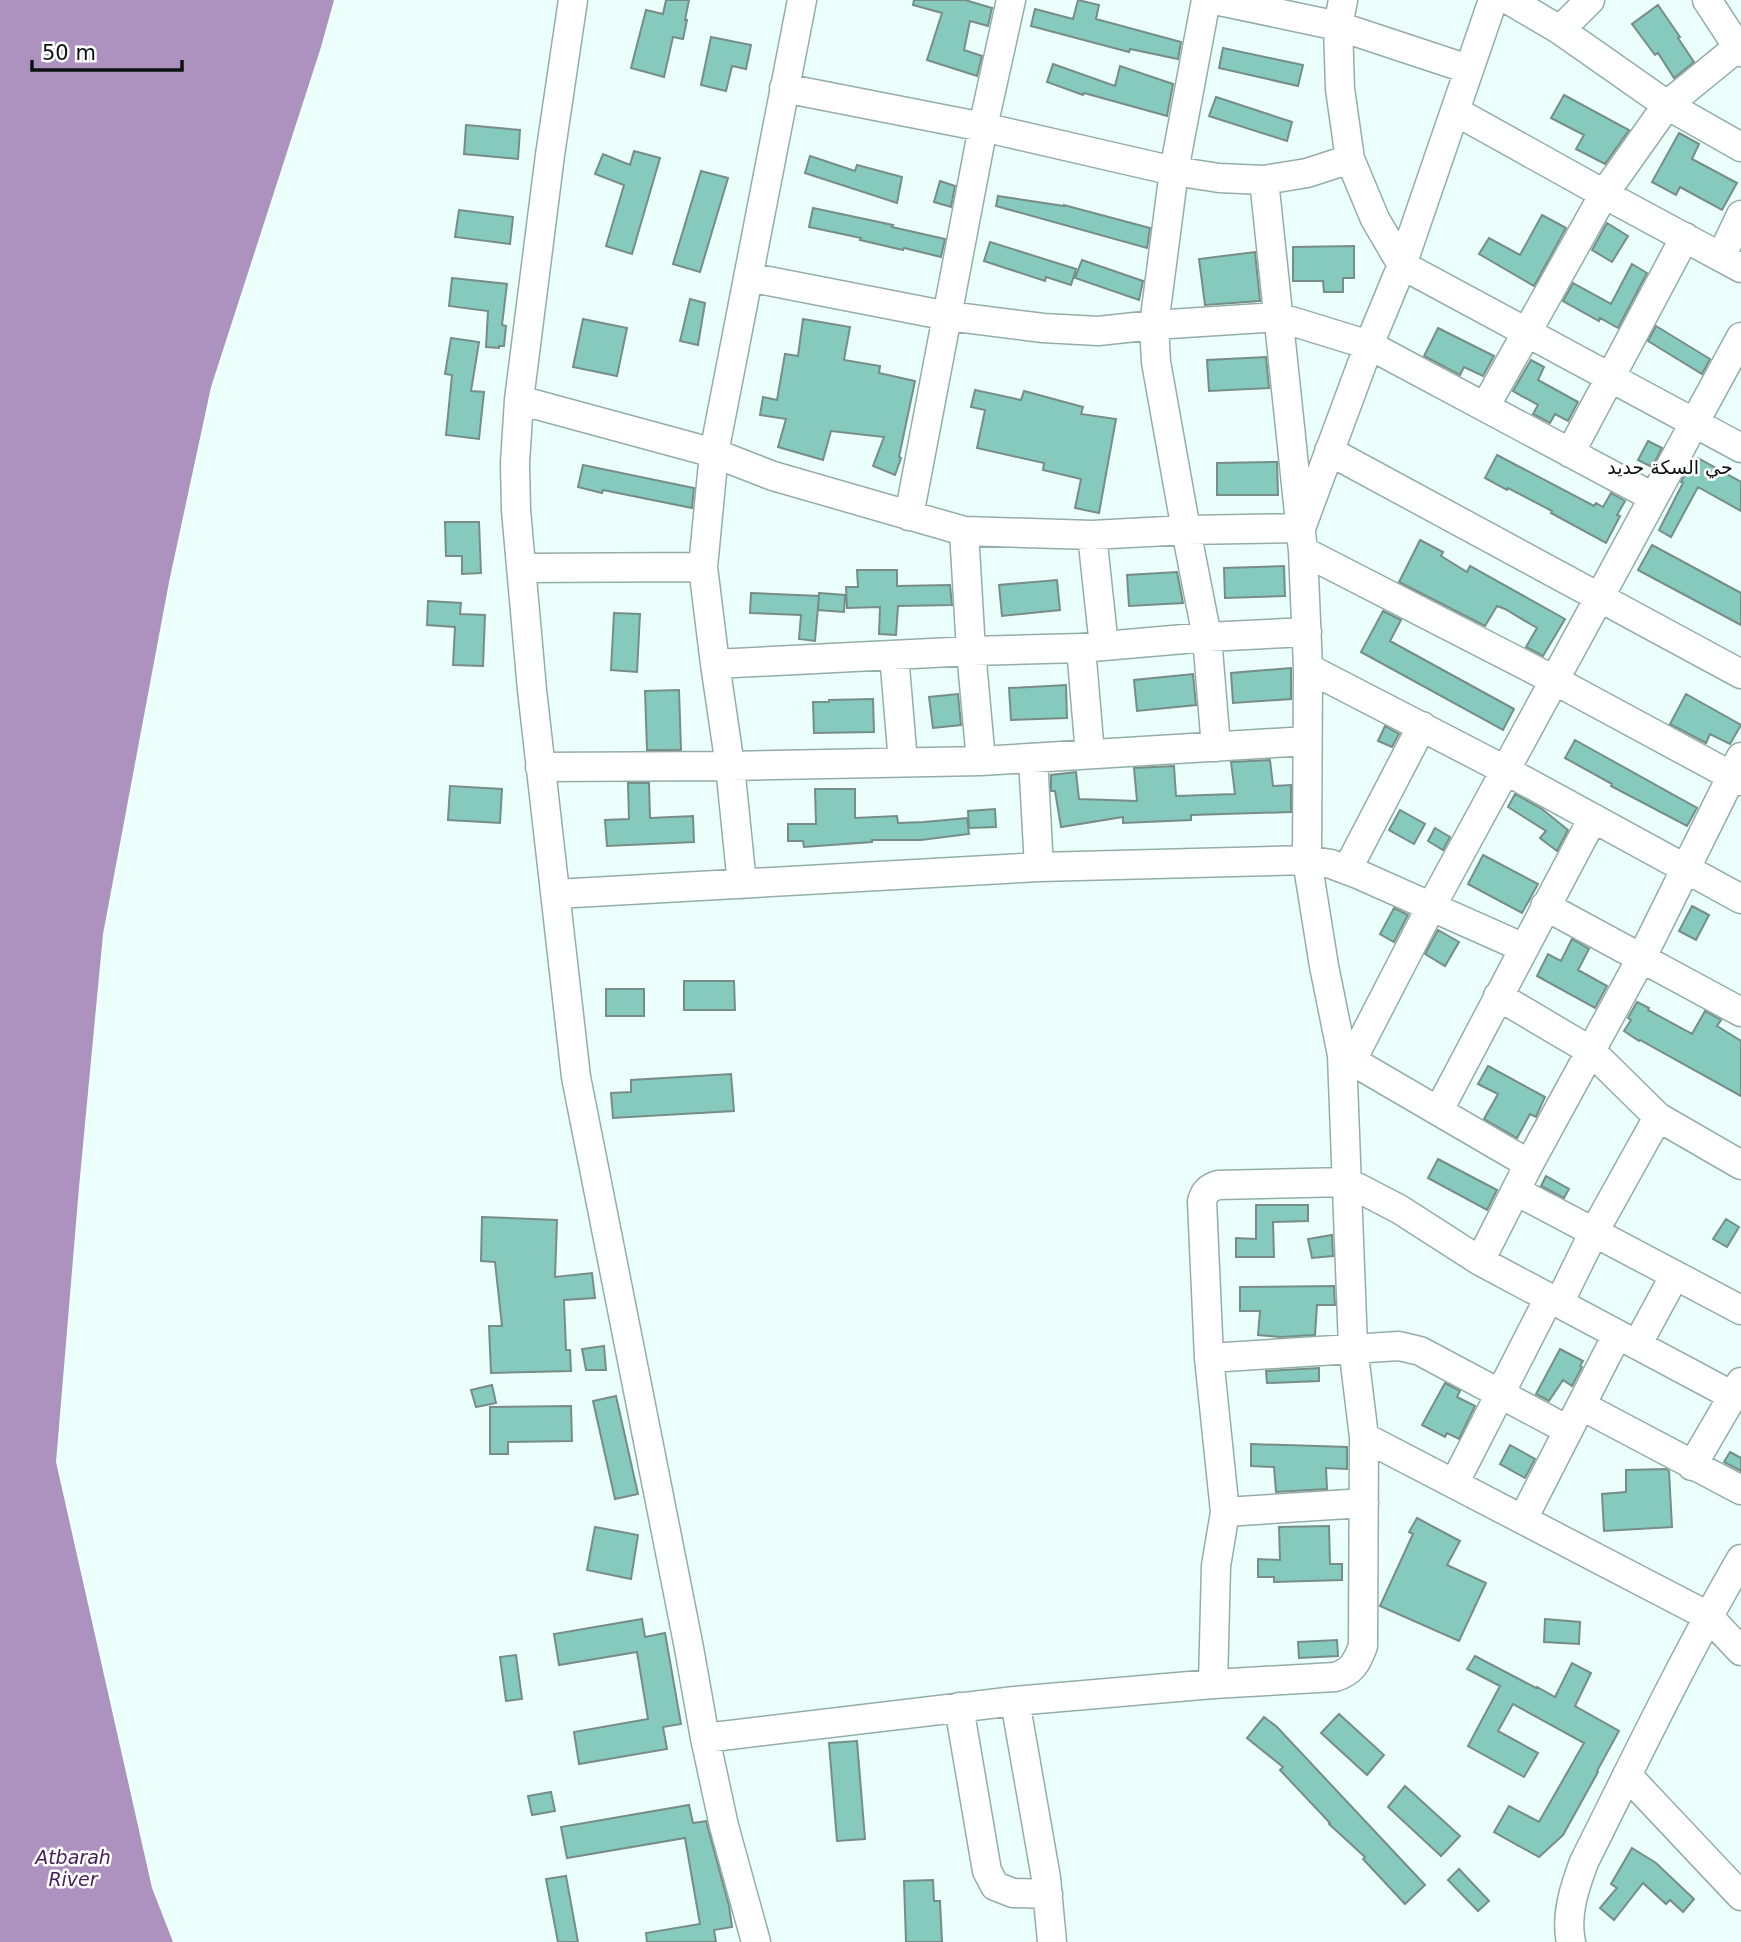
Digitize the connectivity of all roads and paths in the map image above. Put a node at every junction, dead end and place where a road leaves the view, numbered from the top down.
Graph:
1 (573, 0) edge
2 (802, 0) edge
3 (1011, 0) edge
4 (1206, 0) edge
5 (1215, 0) edge
6 (1493, 0) edge
7 (1509, 0) edge
8 (1590, 0) edge
9 (1712, 2) edge
10 (1340, 13) edge
11 (1560, 30) junction
12 (1739, 49) edge
13 (1468, 69) junction
14 (784, 88) junction
15 (1667, 106) junction
16 (1455, 111) junction
17 (983, 127) junction
18 (1741, 147) edge
19 (1350, 159) junction
20 (1174, 171) junction
21 (1264, 180) junction
22 (1604, 194) junction
23 (1741, 215) edge
24 (1685, 237) junction
25 (1731, 262) edge
26 (1402, 265) junction
27 (748, 277) junction
28 (948, 316) junction
29 (1278, 317) junction
30 (1154, 325) junction
31 (1527, 332) junction
32 (1741, 337) edge
33 (1369, 345) junction
34 (1609, 377) junction
35 (519, 400) junction
36 (1485, 407) junction
37 (1693, 423) junction
38 (1741, 448) edge
39 (1329, 451) junction
40 (714, 453) junction
41 (1570, 453) junction
42 (1653, 497) junction
43 (909, 516) junction
44 (1186, 530) junction
45 (964, 531) junction
46 (1092, 535) junction
47 (1302, 539) junction
48 (703, 567) junction
49 (523, 568) junction
50 (1599, 597) junction
51 (1307, 632) junction
52 (1207, 637) junction
53 (1093, 647) junction
54 (971, 651) junction
55 (894, 655) junction
56 (715, 664) junction
57 (1308, 668) junction
58 (1741, 674) edge
59 (1554, 680) junction
60 (1422, 726) junction
61 (1307, 741) junction
62 (1216, 747) junction
63 (1090, 754) junction
64 (1033, 758) junction
65 (981, 761) junction
66 (904, 762) junction
67 (730, 766) junction
68 (540, 767) junction
69 (1505, 770) junction
70 (1738, 772) edge
71 (1593, 818) junction
72 (1307, 860) junction
73 (1039, 867) junction
74 (1685, 869) junction
75 (1348, 870) junction
76 (742, 884) junction
77 (556, 894) junction
78 (1741, 899) edge
79 (1431, 906) junction
80 (1545, 906) junction
81 (1524, 948) junction
82 (1642, 957) junction
83 (1498, 996) junction
84 (1741, 1012) edge
85 (1591, 1051) junction
86 (1347, 1057) junction
87 (1439, 1110) junction
88 (1658, 1117) junction
89 (1530, 1164) junction
90 (1741, 1165) edge
91 (1347, 1182) junction
92 (1516, 1191) junction
93 (1594, 1232) junction
94 (1480, 1261) junction
95 (1675, 1275) junction
96 (1554, 1301) junction
97 (1741, 1310) edge
98 (1627, 1340) junction
99 (1353, 1347) junction
100 (1209, 1358) junction
101 (1737, 1389) edge
102 (1500, 1393) junction
103 (1575, 1418) junction
104 (1364, 1437) junction
105 (1692, 1466) junction
106 (1454, 1484) junction
107 (1741, 1490) edge
108 (1364, 1503) junction
109 (1225, 1512) junction
110 (1522, 1519) junction
111 (1741, 1559) edge
112 (1708, 1616) junction
113 (1741, 1651) edge
114 (1213, 1684) junction
115 (1015, 1701) junction
116 (960, 1707) junction
117 (705, 1738) junction
118 (1627, 1775) junction
119 (1048, 1894) junction
120 (1741, 1896) edge
121 (756, 1942) edge
122 (1052, 1942) edge
123 (1571, 1942) edge

1 - 35 street
2 - 14 street
3 - 17 street
4 - 20 street
5 - 10 street
6 - 13 street
7 - 11 street
8 - 11 street
9 - 12 street
10 - 13 street
10 - 19 street
11 - 15 street
12 - 15 street
13 - 16 street
14 - 17 street
14 - 27 street
15 - 18 street
15 - 22 street
16 - 22 street
16 - 26 street
17 - 20 street
17 - 28 street
19 - 21 street
19 - 26 street
20 - 21 street
20 - 30 street
21 - 29 street
22 - 24 street
22 - 31 street
23 - 25 street
24 - 25 street
24 - 34 street
26 - 31 street
26 - 33 street
27 - 28 street
27 - 40 street
28 - 30 street
28 - 43 street
29 - 30 street
29 - 33 street
29 - 47 street
30 - 44 street
31 - 34 street
31 - 36 street
32 - 37 street
33 - 36 street
33 - 39 street
34 - 37 street
34 - 41 street
35 - 40 street
35 - 49 street
36 - 41 street
37 - 38 street
37 - 42 street
39 - 47 street
39 - 50 street
40 - 43 street
40 - 48 street
41 - 42 street
42 - 50 street
43 - 45 street
44 - 46 street
44 - 47 street
44 - 52 street
45 - 46 street
45 - 54 street
46 - 53 street
47 - 51 street
47 - 59 street
48 - 49 street
48 - 56 street
49 - 68 street
50 - 58 street
50 - 59 street
51 - 52 street
51 - 57 street
52 - 53 street
52 - 62 street
53 - 54 street
53 - 63 street
54 - 55 street
54 - 65 street
55 - 56 street
55 - 66 street
56 - 67 street
57 - 60 street
57 - 61 street
59 - 69 street
59 - 70 street
60 - 69 street
60 - 75 street
61 - 62 street
61 - 72 street
62 - 63 street
63 - 64 street
64 - 65 street
64 - 73 street
65 - 66 street
66 - 67 street
67 - 68 street
67 - 76 street
68 - 77 street
69 - 71 street
69 - 79 street
70 - 74 street
71 - 74 street
71 - 80 street
72 - 73 street
72 - 75 street
72 - 86 street
73 - 76 street
74 - 78 street
74 - 82 street
75 - 79 street
76 - 77 street
77 - 117 street
79 - 81 street
79 - 86 street
80 - 81 street
80 - 82 street
81 - 83 street
82 - 84 street
82 - 85 street
83 - 85 street
83 - 87 street
85 - 88 street
85 - 89 street
86 - 87 street
86 - 91 street
87 - 89 street
88 - 90 street
88 - 93 street
89 - 92 street
91 - 94 street
91 - 99 street
91 - 100 street
92 - 93 street
92 - 94 street
93 - 95 street
93 - 96 street
94 - 96 street
95 - 97 street
95 - 98 street
96 - 98 street
96 - 102 street
98 - 101 street
98 - 103 street
99 - 100 street
99 - 102 street
99 - 104 street
100 - 109 street
101 - 105 street
102 - 103 street
102 - 106 street
103 - 105 street
103 - 110 street
104 - 106 street
104 - 108 street
105 - 107 street
106 - 110 street
108 - 109 street
108 - 114 street
109 - 114 street
110 - 112 street
111 - 112 street
112 - 113 street
112 - 118 street
114 - 115 street
115 - 116 street
115 - 119 street
116 - 117 street
116 - 119 street
117 - 121 street
118 - 120 street
118 - 123 street
119 - 122 street

